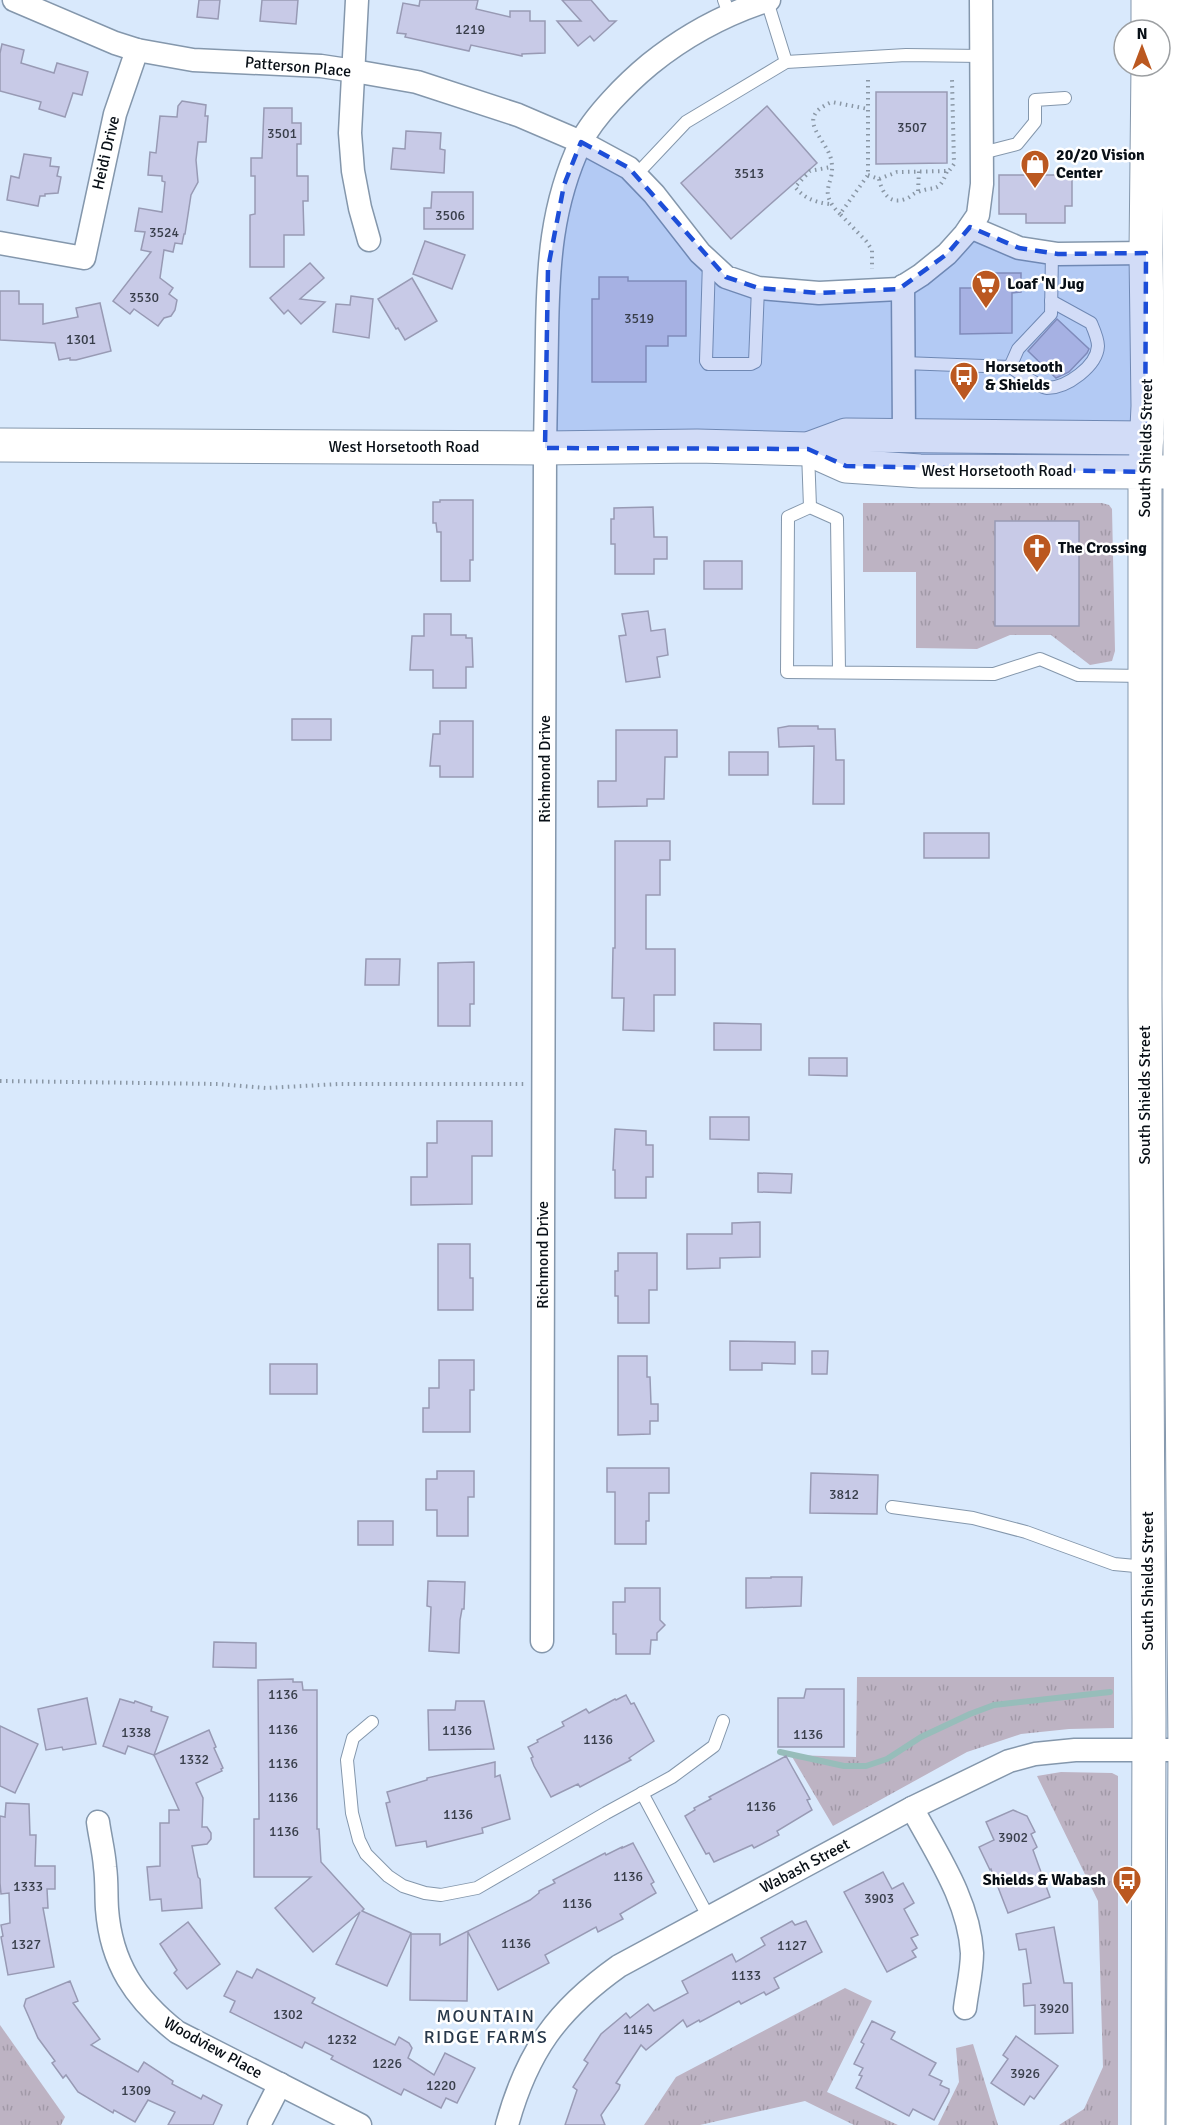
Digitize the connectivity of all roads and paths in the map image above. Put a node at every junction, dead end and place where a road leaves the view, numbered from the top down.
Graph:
1 (14, 0) edge
2 (357, 0) edge
3 (768, 0) edge
4 (981, 0) edge
5 (1148, 0) edge
6 (1179, 0) edge
7 (727, 7) edge
8 (1148, 18) edge
9 (137, 50) junction
10 (981, 56) junction
11 (786, 62) junction
12 (354, 71) junction
13 (1148, 78) edge
14 (868, 80) dead end
15 (952, 80) dead end
16 (1065, 98) dead end
17 (868, 109) junction
18 (581, 142) junction
19 (982, 153) junction
20 (831, 167) junction
21 (919, 171) junction
22 (947, 171) junction
23 (636, 175) junction
24 (868, 175) junction
25 (879, 179) junction
26 (918, 191) junction
27 (830, 204) junction
28 (840, 214) junction
29 (970, 227) junction
30 (369, 240) dead end
31 (0, 243) edge
32 (1052, 253) junction
33 (1146, 253) junction
34 (709, 261) junction
35 (872, 269) dead end
36 (903, 286) junction
37 (758, 288) junction
38 (1051, 301) junction
39 (904, 363) junction
40 (1010, 367) junction
41 (904, 437) junction
42 (1185, 437) edge
43 (1147, 438) junction
44 (0, 445) edge
45 (545, 448) junction
46 (808, 449) junction
47 (1145, 472) junction
48 (1185, 472) edge
49 (810, 507) junction
50 (839, 672) junction
51 (1145, 676) junction
52 (1185, 996) edge
53 (1145, 997) junction
54 (0, 1081) edge
55 (544, 1083) junction
56 (892, 1507) dead end
57 (1148, 1567) junction
58 (542, 1641) dead end
59 (723, 1721) dead end
60 (372, 1722) dead end
61 (1149, 1750) junction
62 (1188, 1750) edge
63 (642, 1793) junction
64 (912, 1808) junction
65 (98, 1822) dead end
66 (709, 1918) junction
67 (965, 2008) dead end
68 (280, 2084) junction
69 (259, 2125) edge
70 (360, 2125) edge
71 (507, 2125) edge
72 (1148, 2125) edge
73 (1183, 2125) edge

1 - 9 street, Patterson Place
2 - 12 street
3 - 7 street, Richmond Drive
3 - 11 lane
4 - 10 street
5 - 8 main road
6 - 42 main road, South Shields Street
7 - 18 street, Richmond Drive
9 - 12 street, Patterson Place
9 - 31 street, Heidi Drive
10 - 11 lane
10 - 19 street
11 - 23 lane
12 - 18 street, Patterson Place
12 - 30 street
13 - 33 main road, South Shields Street
14 - 17 path
15 - 22 path
16 - 19 lane
17 - 20 path
17 - 24 path
18 - 23 street, Patterson Place
18 - 45 street, Richmond Drive
19 - 29 street
20 - 27 path
20 - 27 path
21 - 22 path
21 - 25 path
21 - 26 path
22 - 26 path
23 - 34 street, Patterson Place
24 - 25 path
24 - 28 path
25 - 26 path
27 - 28 path
28 - 35 path
29 - 32 street
29 - 36 street
32 - 33 street
32 - 38 lane
33 - 43 main road, South Shields Street
34 - 37 street, Patterson Place
34 - 37 lane
36 - 37 street, Patterson Place
36 - 39 street
38 - 40 lane
38 - 40 lane
39 - 40 lane
39 - 41 street
41 - 43 main road, West Horsetooth Road
41 - 46 main road, West Horsetooth Road
42 - 43 main road, West Horsetooth Road
42 - 48 main road, South Shields Street
43 - 47 main road, South Shields Street
44 - 45 main road, West Horsetooth Road
45 - 46 main road, West Horsetooth Road
45 - 55 street, Richmond Drive
46 - 47 main road, West Horsetooth Road
46 - 49 lane
47 - 48 main road, West Horsetooth Road
47 - 51 main road, South Shields Street
48 - 52 main road, South Shields Street
49 - 50 lane
49 - 50 lane
50 - 51 lane
51 - 53 main road, South Shields Street
52 - 53 street
52 - 62 main road, South Shields Street
53 - 57 main road, South Shields Street
54 - 55 path
55 - 58 street, Richmond Drive
56 - 57 lane
57 - 61 main road, South Shields Street
59 - 63 lane
60 - 63 lane
61 - 62 street, Wabash Street
61 - 64 street, Wabash Street
61 - 72 main road, South Shields Street
62 - 73 main road, South Shields Street
63 - 66 lane
64 - 66 street, Wabash Street
64 - 67 street
65 - 68 street, Woodview Place
66 - 71 street, Wabash Street
68 - 69 street
68 - 70 street, Woodview Place

